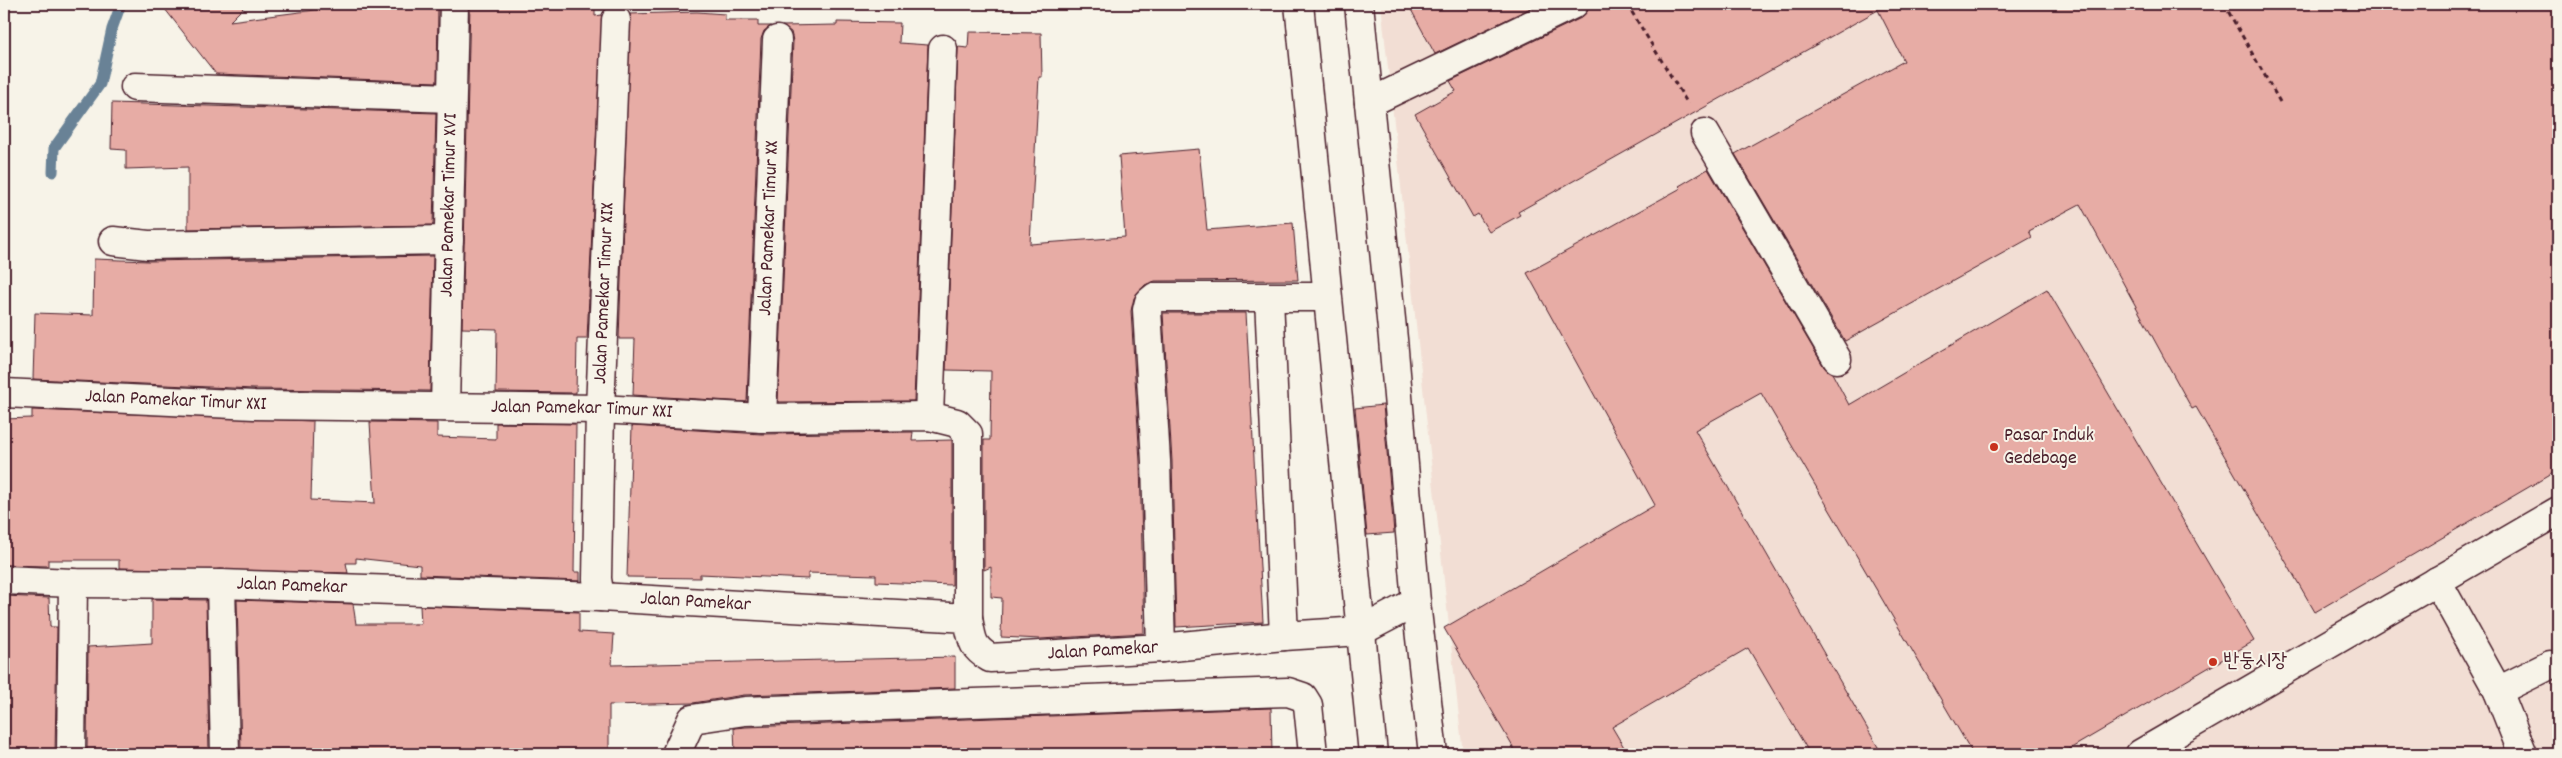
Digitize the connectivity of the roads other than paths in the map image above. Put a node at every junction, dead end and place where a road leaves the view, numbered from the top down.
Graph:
1 (454, 4) edge
2 (1299, 4) edge
3 (1359, 4) edge
4 (1574, 4) edge
5 (616, 20) dead end
6 (777, 40) dead end
7 (943, 49) dead end
8 (135, 87) dead end
9 (451, 98) junction
10 (1369, 103) junction
11 (1705, 133) road end
12 (449, 240) junction
13 (113, 241) dead end
14 (1327, 297) junction
15 (1269, 298) junction
16 (1837, 358) dead end
17 (4, 393) edge
18 (445, 407) junction
19 (600, 410) junction
20 (929, 416) junction
21 (762, 418) junction
22 (2558, 511) edge
23 (4, 580) edge
24 (2437, 582) junction
25 (73, 583) junction
26 (221, 584) junction
27 (600, 597) junction
28 (1416, 602) junction
29 (968, 618) junction
30 (1361, 631) junction
31 (1284, 636) junction
32 (1161, 648) junction
33 (2550, 665) dead end
34 (2498, 691) junction
35 (71, 754) edge
36 (225, 754) edge
37 (676, 754) edge
38 (1313, 754) edge
39 (1373, 754) edge
40 (1433, 754) edge
41 (2140, 754) edge
42 (2523, 754) edge

1 - 9 street, Jalan Pamekar Timur XVI
2 - 14 street
3 - 10 street
4 - 10 street
5 - 19 street, Jalan Pamekar Timur XIX
6 - 21 street, Jalan Pamekar Timur XX
7 - 20 street
8 - 9 street
9 - 12 street, Jalan Pamekar Timur XVI
10 - 28 street
11 - 16 street
12 - 13 street
12 - 18 street, Jalan Pamekar Timur XVI
14 - 15 street
14 - 30 street
15 - 31 street
15 - 32 street
17 - 18 street, Jalan Pamekar Timur XXI
18 - 19 street, Jalan Pamekar Timur XXI
19 - 21 street, Jalan Pamekar Timur XXI
19 - 27 street, Jalan Pamekar Timur XIX
20 - 21 street, Jalan Pamekar Timur XXI
20 - 29 street, Jalan Pamekar Timur XXI
22 - 24 street
23 - 25 street, Jalan Pamekar
24 - 34 street
24 - 41 street
25 - 26 street, Jalan Pamekar
25 - 35 street
26 - 27 street, Jalan Pamekar
26 - 36 street
27 - 29 street, Jalan Pamekar
28 - 30 street
28 - 40 street
29 - 32 street, Jalan Pamekar
30 - 31 street, Jalan Pamekar
30 - 39 street
31 - 32 street, Jalan Pamekar
33 - 34 street
34 - 42 street
37 - 38 street

